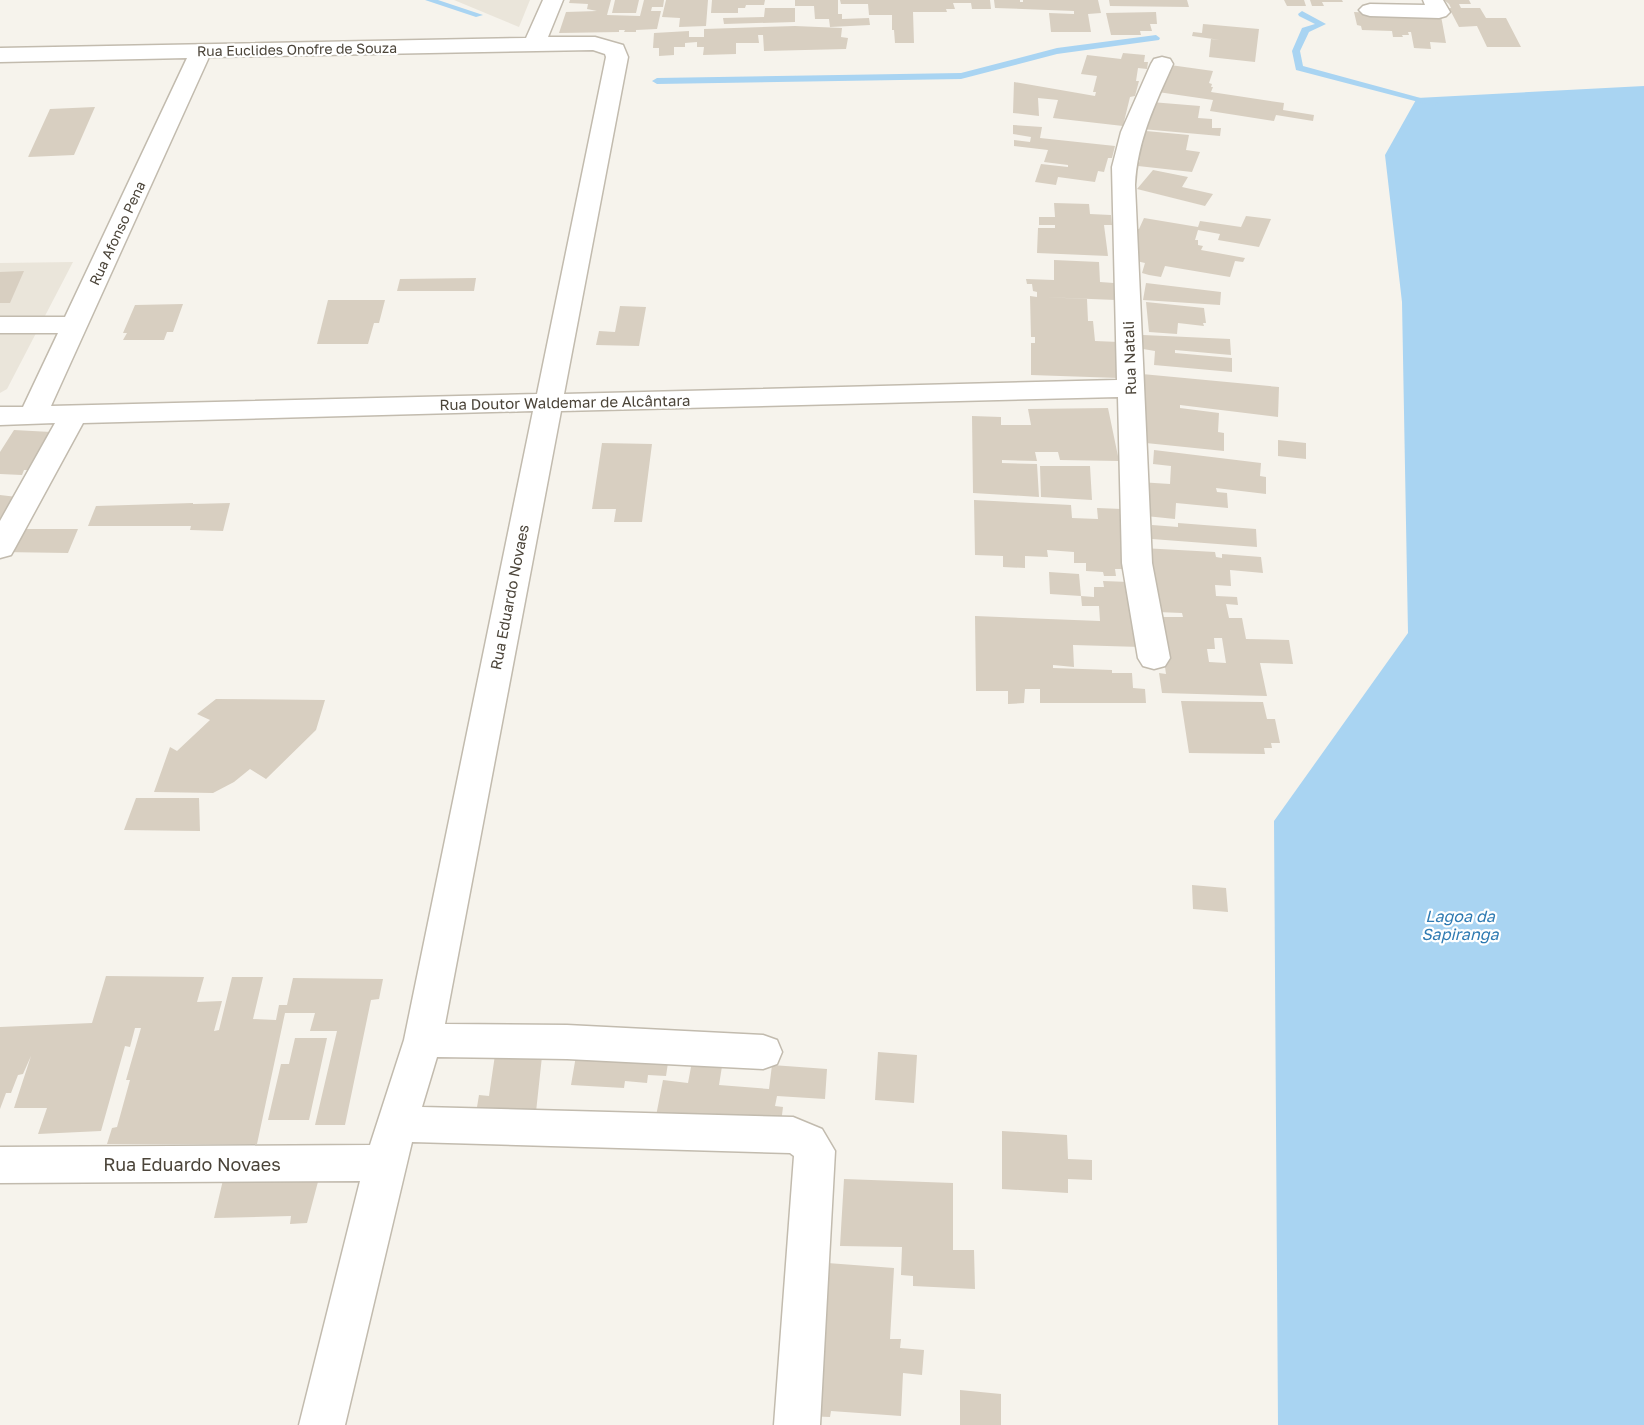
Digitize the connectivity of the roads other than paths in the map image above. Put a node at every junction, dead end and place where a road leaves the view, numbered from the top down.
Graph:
1 (553, 0) edge
2 (1433, 0) edge
3 (1370, 10) dead end
4 (536, 43) junction
5 (595, 43) joint
6 (201, 52) junction
7 (0, 55) edge
8 (1162, 64) dead end
9 (0, 325) edge
10 (74, 325) junction
11 (1130, 388) junction
12 (547, 403) junction
13 (74, 414) junction
14 (33, 415) junction
15 (0, 416) edge
16 (0, 548) edge
17 (1154, 658) dead end
18 (423, 1040) junction
19 (763, 1052) dead end
20 (397, 1124) junction
21 (385, 1162) junction
22 (0, 1165) edge
23 (322, 1425) edge
24 (797, 1425) edge

1 - 4 street
2 - 3 street
4 - 5 street, Rua Euclides Onofre de Souza
4 - 6 street, Rua Euclides Onofre de Souza
5 - 12 street, Rua Eduardo Novaes
6 - 7 street, Rua Euclides Onofre de Souza
6 - 10 street, Rua Afonso Pena
8 - 11 street, Rua Natali
9 - 10 street
10 - 14 street, Rua Afonso Pena
11 - 12 street, Rua Doutor Waldemar de Alcântara
11 - 17 street, Rua Natali
12 - 13 street, Rua Doutor Waldemar de Alcântara
12 - 18 street, Rua Eduardo Novaes
13 - 14 street, Rua Doutor Waldemar de Alcântara
13 - 16 street
14 - 15 street, Rua Doutor Waldemar de Alcântara
18 - 19 street
18 - 20 street, Rua Eduardo Novaes
20 - 21 street, Rua Eduardo Novaes
20 - 24 street
21 - 22 street, Rua Eduardo Novaes
21 - 23 street, Rua Eduardo Novaes

